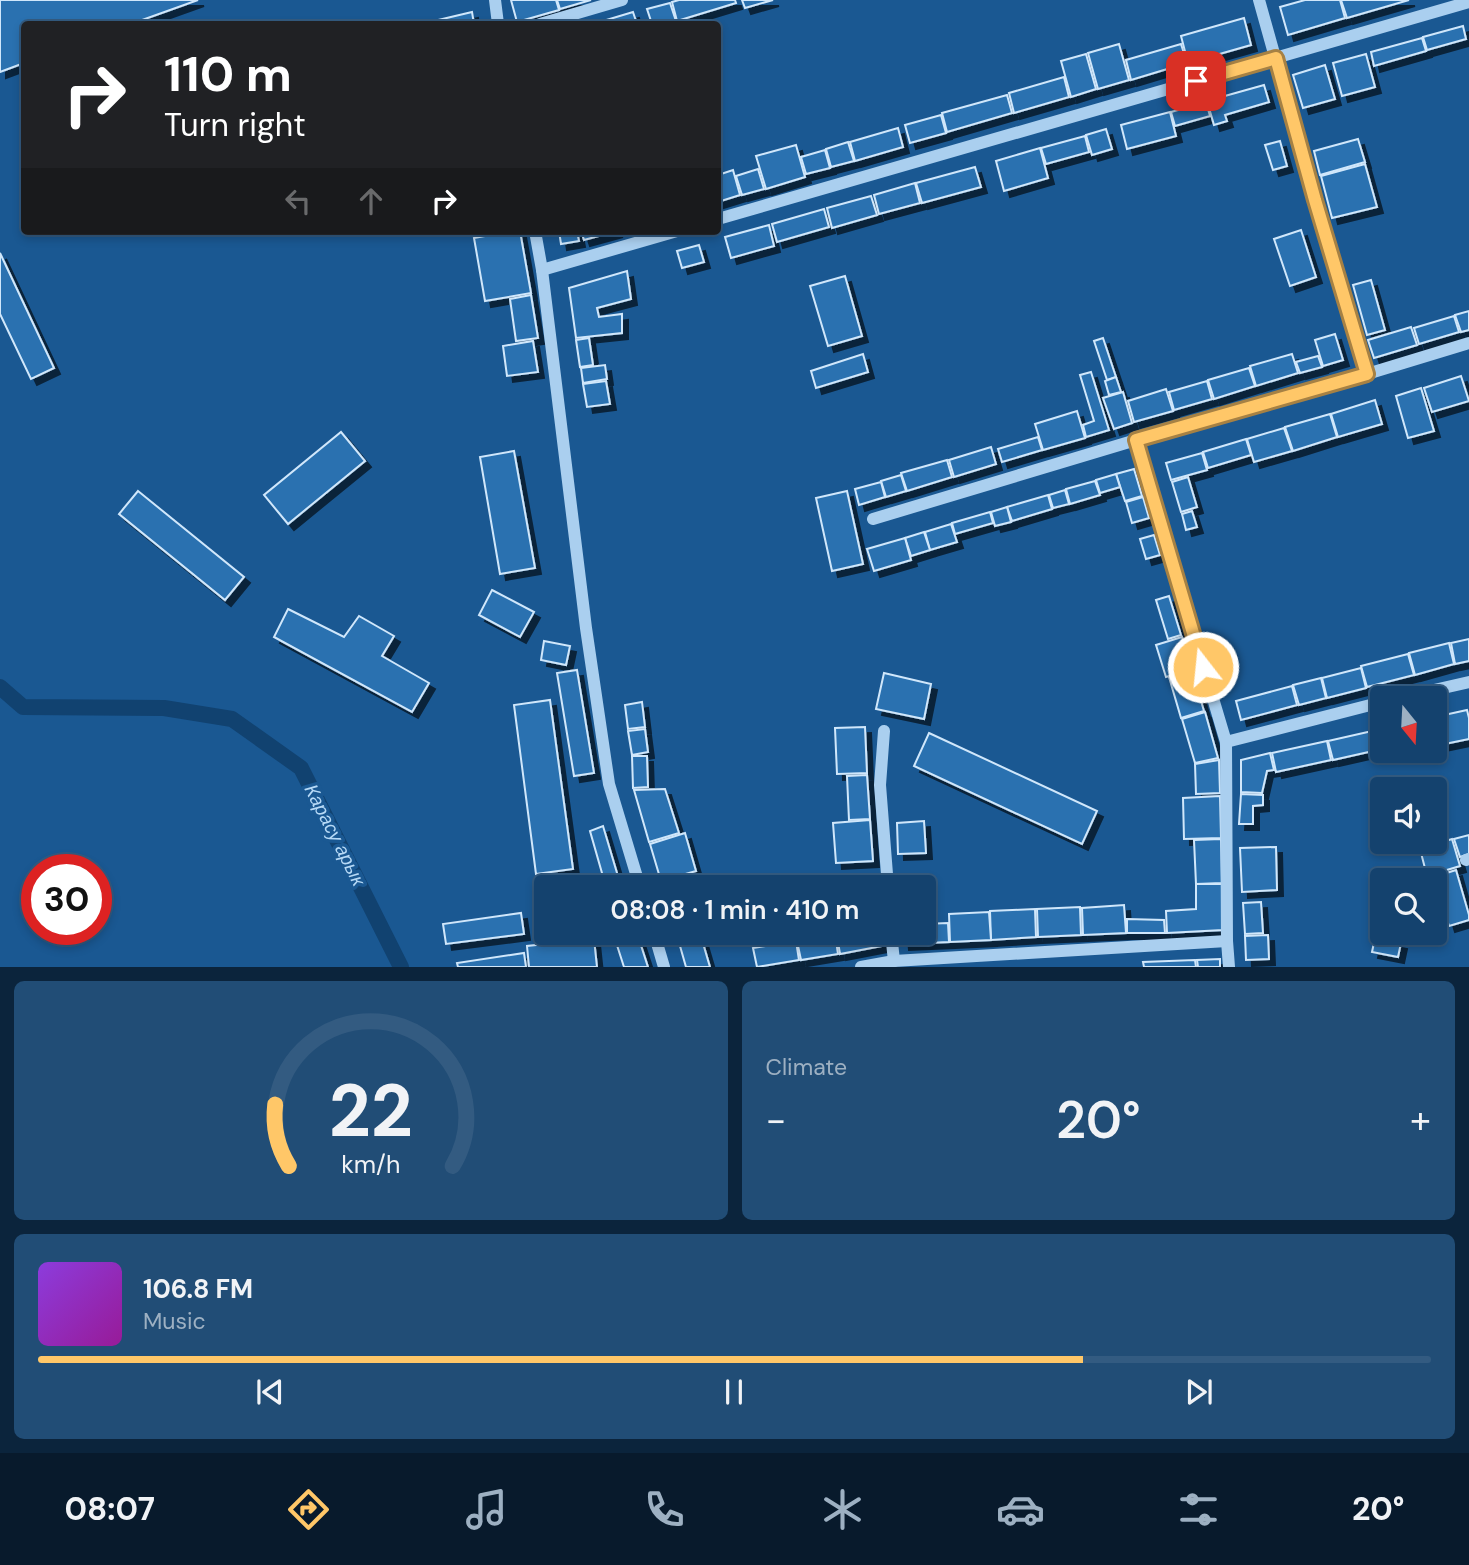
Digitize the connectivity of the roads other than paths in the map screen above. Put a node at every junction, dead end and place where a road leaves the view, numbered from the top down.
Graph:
1 (495, 0) edge
2 (622, 0) edge
3 (1259, 0) edge
4 (1469, 2) edge
5 (498, 21) edge
6 (550, 21) edge
7 (1276, 58) junction
8 (721, 218) edge
9 (536, 235) edge
10 (663, 235) edge
11 (542, 270) junction
12 (1469, 343) edge
13 (1367, 374) junction
14 (1136, 440) junction
15 (873, 519) dead end
16 (1469, 682) edge
17 (1447, 687) edge
18 (1370, 705) edge
19 (884, 731) dead end
20 (1226, 742) junction
21 (636, 875) edge
22 (887, 875) edge
23 (1227, 941) junction
24 (658, 945) edge
25 (892, 945) edge
26 (894, 961) junction
27 (664, 967) edge
28 (861, 967) edge
29 (1228, 967) edge

1 - 5 street
2 - 6 street
3 - 7 street
4 - 7 street
7 - 8 street
7 - 13 street
9 - 11 street
10 - 11 street
11 - 21 street
12 - 13 street
13 - 14 street
14 - 15 street
14 - 20 street
16 - 17 street
18 - 20 street
19 - 22 street
20 - 23 street
23 - 26 street
23 - 29 street
24 - 27 street
25 - 26 street
26 - 28 street

